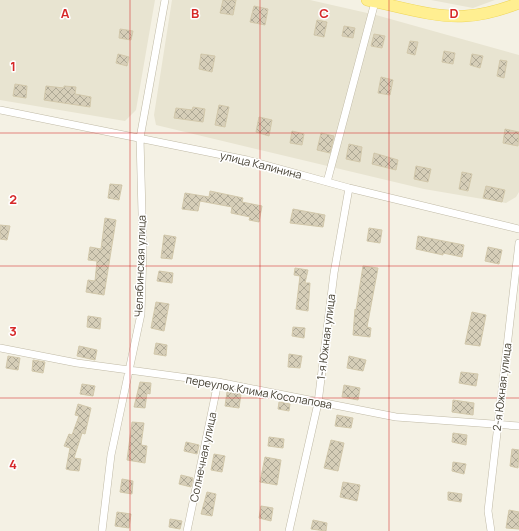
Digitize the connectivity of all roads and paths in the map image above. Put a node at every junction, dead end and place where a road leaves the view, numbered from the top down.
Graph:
1 (164, 0) edge
2 (378, 1) edge
3 (519, 3) edge
4 (0, 110) edge
5 (140, 138) junction
6 (327, 182) junction
7 (349, 188) junction
8 (519, 229) edge
9 (519, 243) edge
10 (0, 348) edge
11 (128, 370) junction
12 (218, 382) junction
13 (318, 403) junction
14 (497, 426) junction
15 (519, 426) edge
16 (102, 531) edge
17 (187, 531) edge
18 (289, 531) edge
19 (491, 531) edge

1 - 5 street, Челябинская улица
2 - 3 main road
2 - 6 street
4 - 5 street, улица Калинина
5 - 6 street, улица Калинина
5 - 11 street, Челябинская улица
6 - 7 street, улица Калинина
7 - 8 street, улица Калинина
7 - 13 street, 1-я Южная улица
9 - 14 street, 2-я Южная улица
10 - 11 street, переулок Клима Косолапова
11 - 12 street, переулок Клима Косолапова
11 - 16 street, Челябинская улица
12 - 13 street, переулок Клима Косолапова
12 - 17 street, Солнечная улица
13 - 14 street, переулок Клима Косолапова
13 - 18 street, 1-я Южная улица
14 - 15 street, переулок Клима Косолапова
14 - 19 street, 2-я Южная улица

